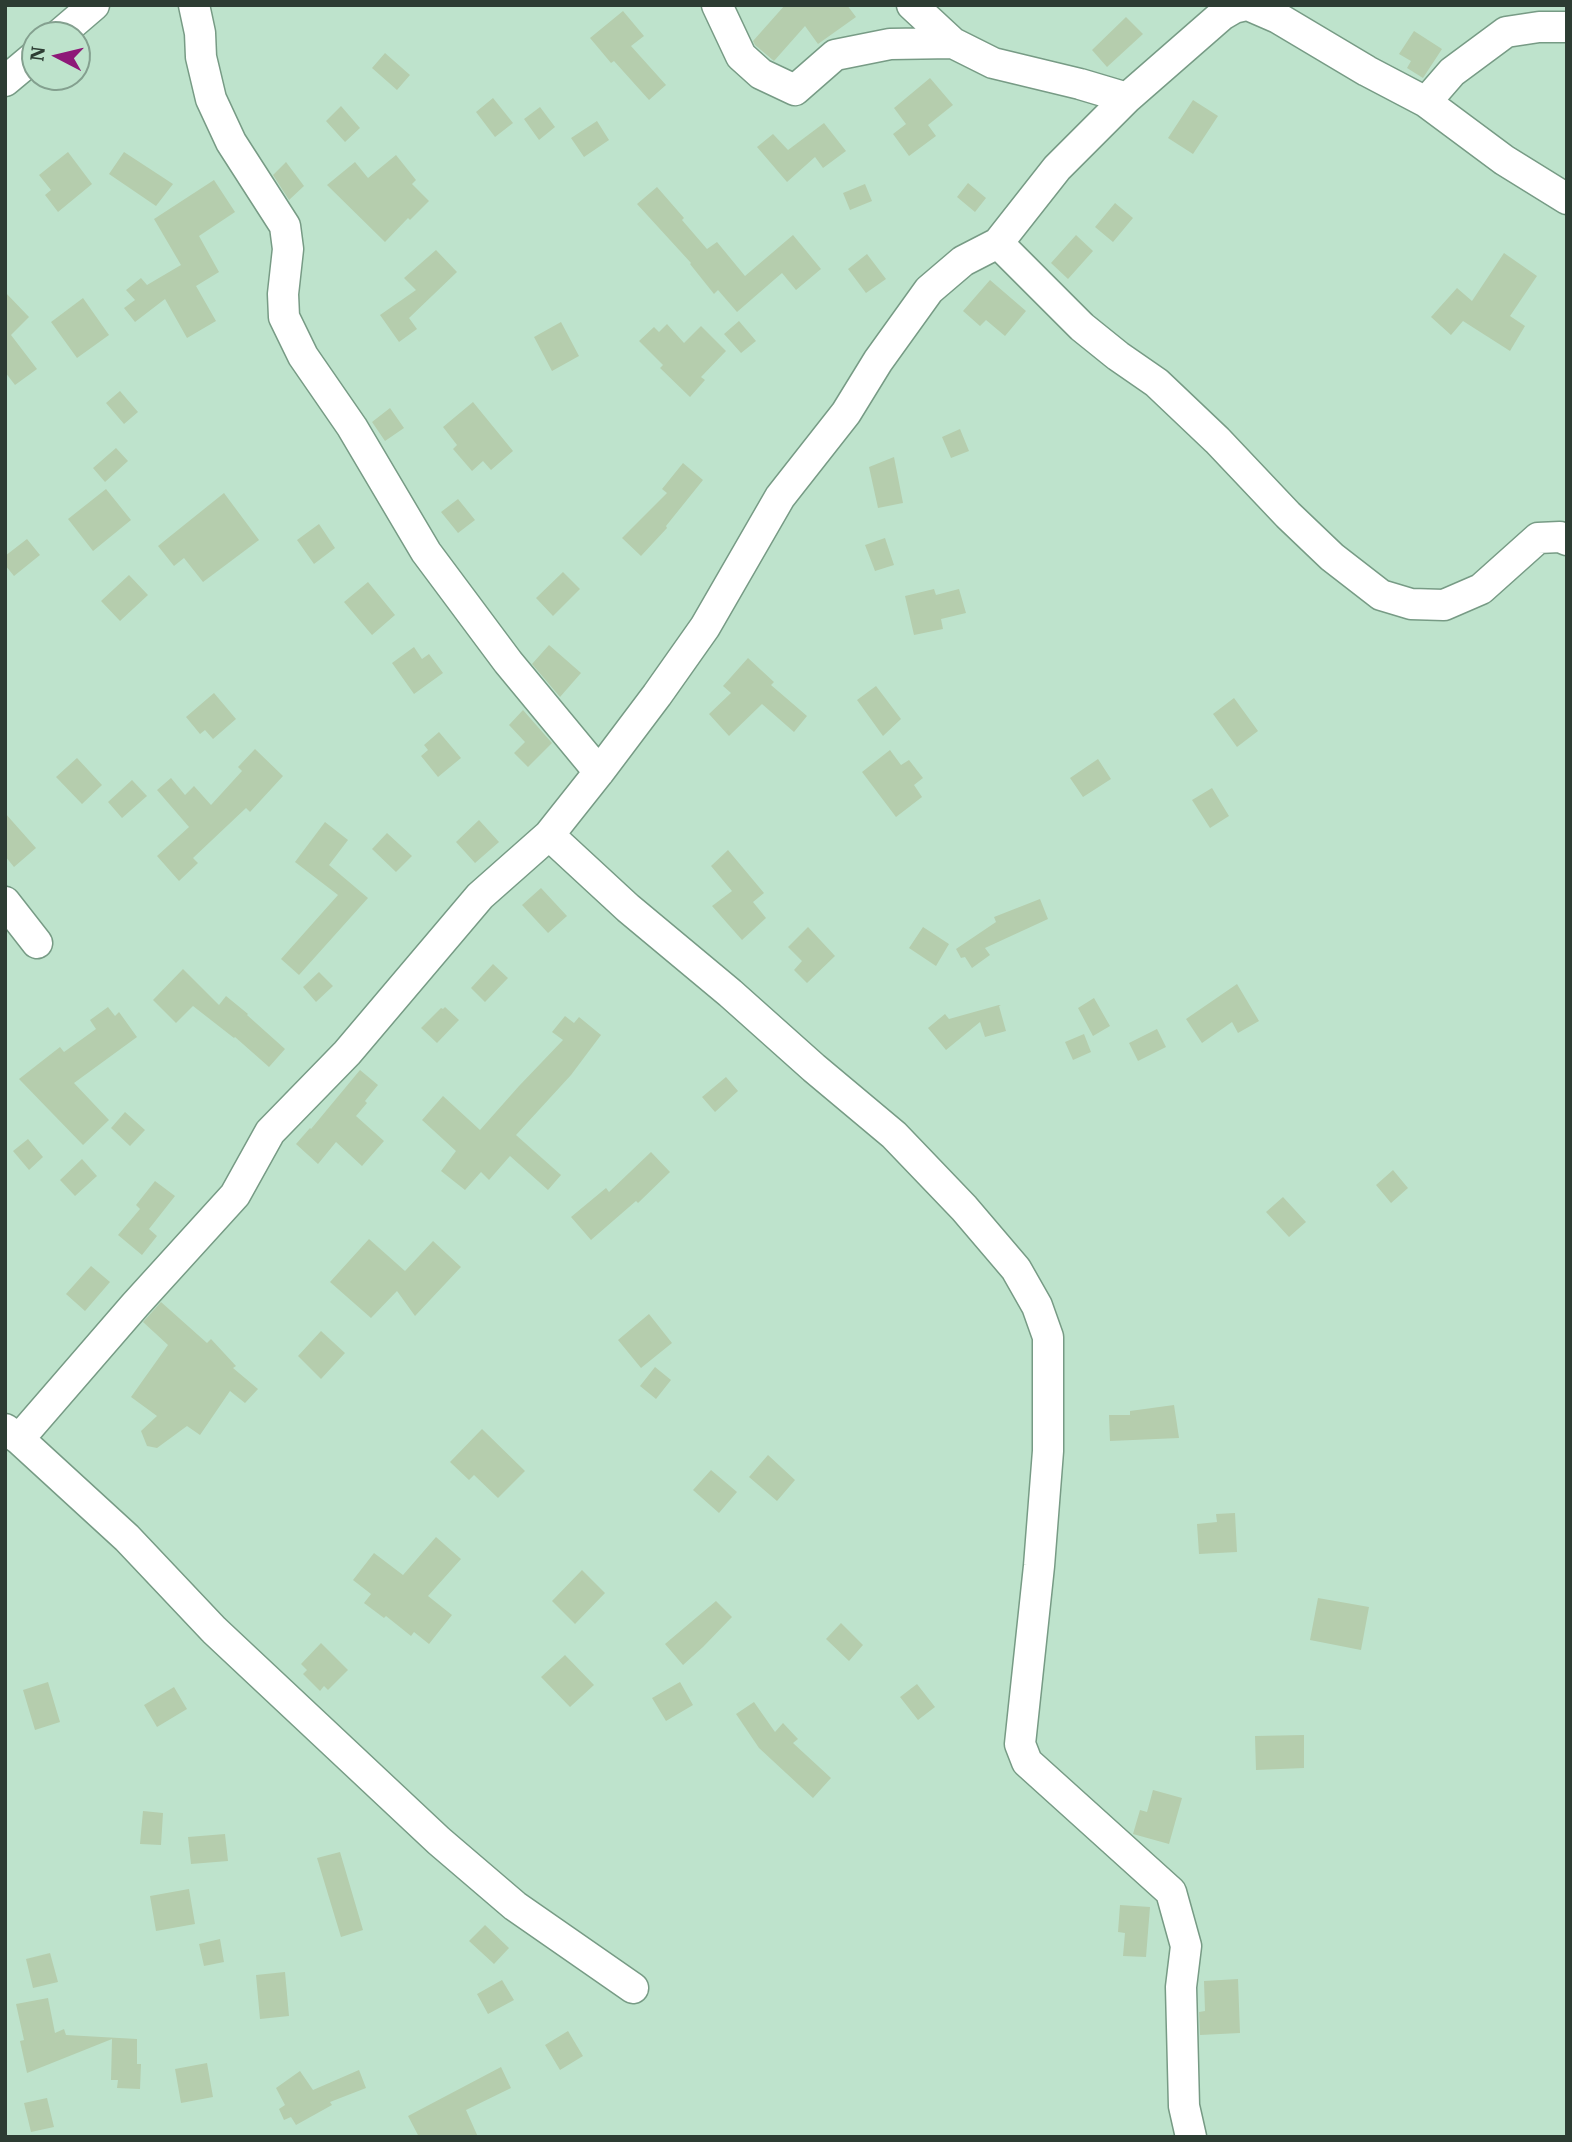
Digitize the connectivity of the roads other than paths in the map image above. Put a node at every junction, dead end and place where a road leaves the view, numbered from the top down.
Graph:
1 (94, 5) edge
2 (194, 5) edge
3 (717, 5) edge
4 (912, 5) edge
5 (1247, 5) edge
6 (75, 21) edge
7 (1567, 27) edge
8 (953, 43) junction
9 (21, 68) edge
10 (5, 82) edge
11 (1127, 98) junction
12 (1426, 102) junction
13 (1567, 199) edge
14 (998, 243) junction
15 (1567, 540) edge
16 (599, 772) junction
17 (549, 835) junction
18 (5, 902) edge
19 (37, 943) dead end
20 (12, 1434) edge
21 (633, 1988) dead end
22 (1191, 2137) edge

1 - 6 street
2 - 16 street
3 - 8 street
4 - 8 street
5 - 11 street
5 - 12 street
7 - 12 street
8 - 11 street
9 - 10 street
11 - 14 street
12 - 13 street
14 - 15 street
14 - 16 street
16 - 17 street
17 - 20 street
17 - 22 street
18 - 19 street
20 - 21 street

